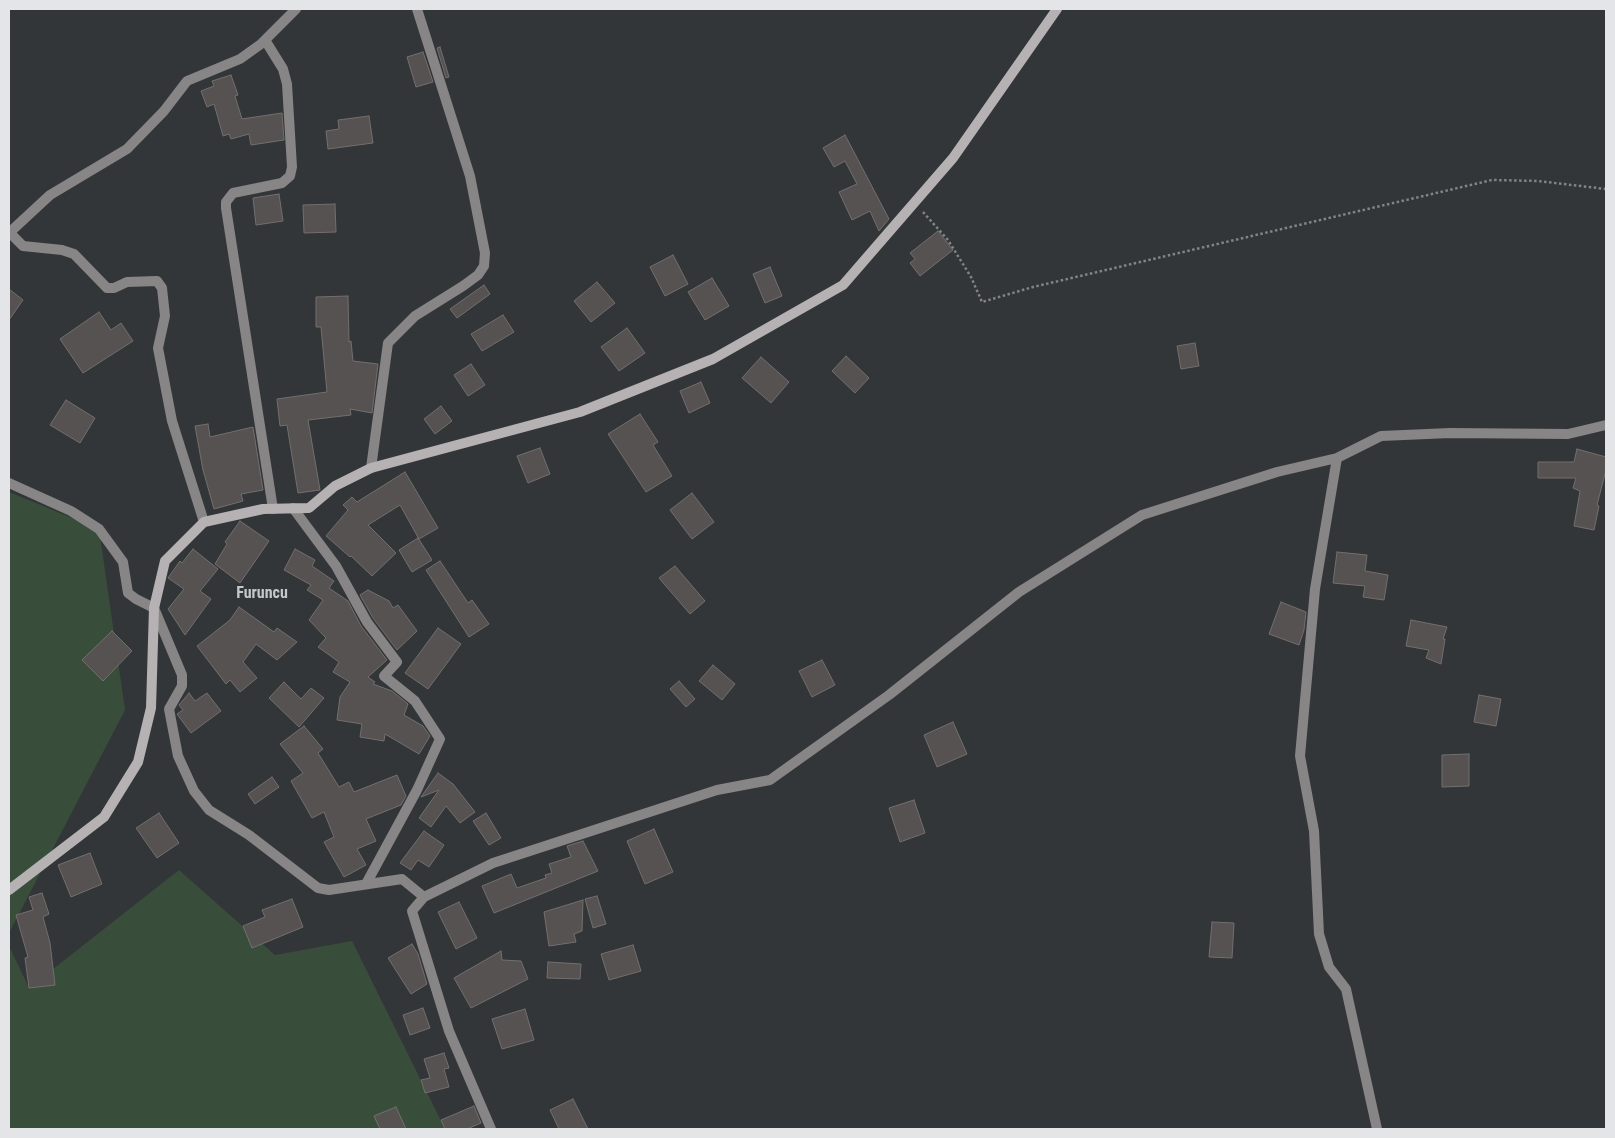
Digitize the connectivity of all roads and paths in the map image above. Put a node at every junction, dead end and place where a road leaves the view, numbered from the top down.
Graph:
1 (296, 9) edge
2 (417, 9) edge
3 (1057, 9) edge
4 (265, 40) junction
5 (1606, 189) edge
6 (914, 202) junction
7 (9, 233) edge
8 (1606, 425) edge
9 (1337, 458) junction
10 (371, 468) junction
11 (9, 484) edge
12 (293, 508) junction
13 (273, 509) junction
14 (204, 522) junction
15 (154, 608) junction
16 (366, 884) junction
17 (9, 890) edge
18 (424, 897) junction
19 (491, 1129) edge
20 (1377, 1129) edge

1 - 4 street
2 - 10 street
3 - 6 street
4 - 7 street
4 - 13 street
5 - 6 path
6 - 10 street
7 - 14 street
8 - 9 street
9 - 18 street
9 - 20 street
10 - 12 street
11 - 15 street
12 - 13 street
12 - 16 street
13 - 14 street
14 - 15 street
15 - 16 street
15 - 17 street
16 - 18 street
18 - 19 street

